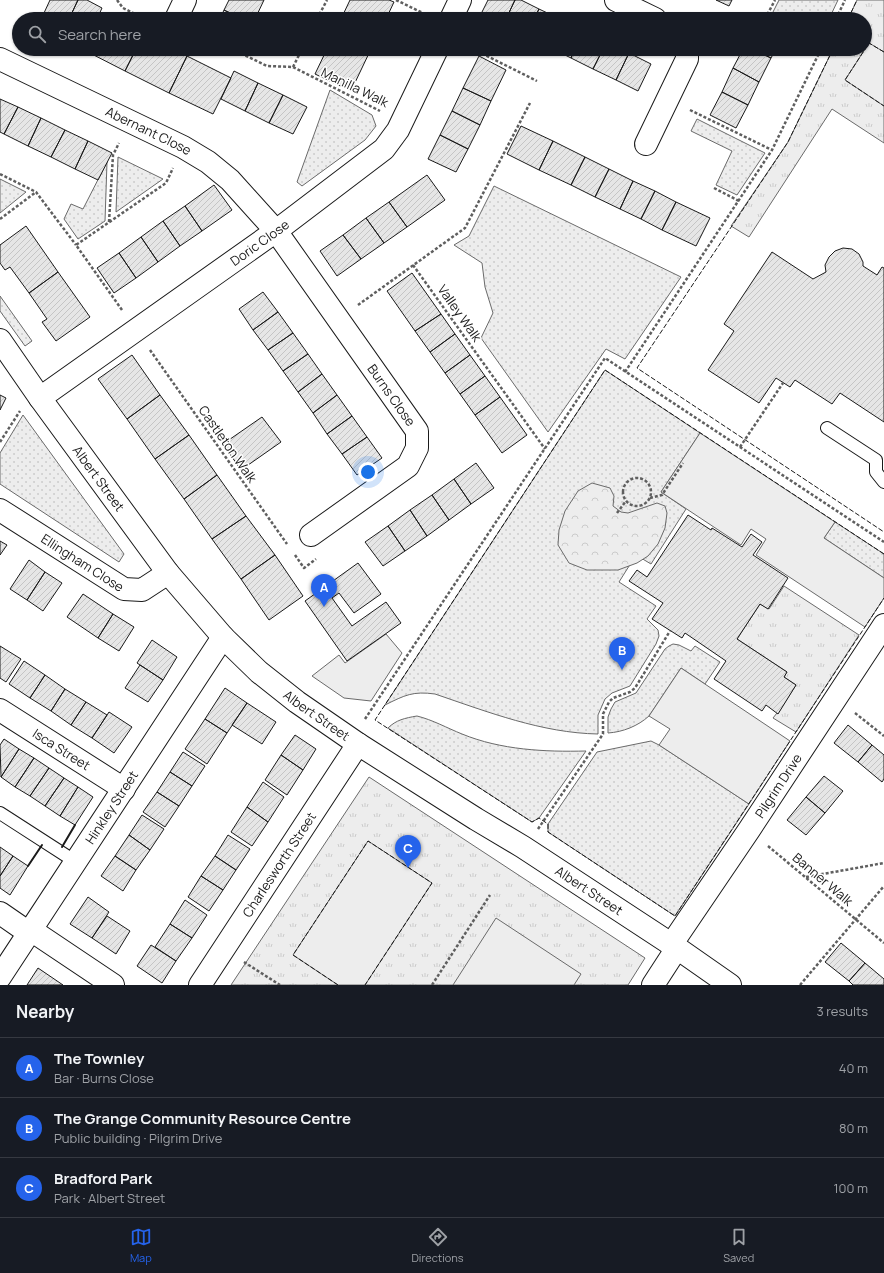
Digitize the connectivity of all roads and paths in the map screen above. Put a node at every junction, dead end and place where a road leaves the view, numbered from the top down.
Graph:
1 (117, 0) edge
2 (185, 0) edge
3 (326, 0) edge
4 (396, 0) edge
5 (460, 0) edge
6 (616, 0) edge
7 (775, 0) edge
8 (845, 0) edge
9 (650, 11) edge
10 (131, 12) edge
11 (179, 12) edge
12 (320, 12) edge
13 (420, 12) edge
14 (454, 12) edge
15 (769, 12) edge
16 (839, 12) edge
17 (246, 56) edge
18 (298, 56) edge
19 (434, 56) edge
20 (488, 56) edge
21 (687, 56) edge
22 (818, 56) edge
23 (0, 59) edge
24 (292, 67) junction
25 (537, 80) dead end
26 (668, 99) junction
27 (530, 103) dead end
28 (130, 121) junction
29 (402, 122) junction
30 (646, 144) dead end
31 (183, 147) junction
32 (772, 150) junction
33 (0, 174) edge
34 (714, 188) dead end
35 (36, 192) junction
36 (739, 201) junction
37 (0, 218) edge
38 (109, 222) junction
39 (276, 232) junction
40 (76, 245) junction
41 (413, 265) junction
42 (337, 320) junction
43 (137, 331) junction
44 (0, 340) edge
45 (625, 372) junction
46 (783, 383) dead end
47 (37, 394) junction
48 (827, 428) dead end
49 (0, 442) edge
50 (740, 447) junction
51 (545, 449) junction
52 (683, 462) dead end
53 (884, 482) edge
54 (650, 498) junction
55 (626, 500) junction
56 (0, 510) edge
57 (617, 513) dead end
58 (311, 535) dead end
59 (884, 542) edge
60 (304, 568) dead end
61 (168, 573) junction
62 (884, 625) edge
63 (670, 631) dead end
64 (223, 637) junction
65 (837, 697) junction
66 (0, 710) edge
67 (884, 736) edge
68 (355, 741) junction
69 (124, 789) junction
70 (0, 813) edge
71 (538, 829) dead end
72 (749, 830) junction
73 (76, 862) junction
74 (884, 863) edge
75 (805, 877) junction
76 (884, 886) edge
77 (490, 895) dead end
78 (0, 914) edge
79 (856, 919) junction
80 (30, 931) junction
81 (884, 943) edge
82 (674, 946) junction
83 (224, 948) junction
84 (0, 977) edge
85 (113, 985) edge
86 (200, 985) edge
87 (280, 985) edge
88 (432, 985) edge
89 (653, 985) edge
90 (730, 985) edge
91 (800, 985) edge

1 - 10 path
2 - 11 street
3 - 12 path
4 - 13 path
5 - 14 street
6 - 9 street
7 - 15 path
8 - 16 path
17 - 24 path, Manilla Walk
18 - 24 path
19 - 29 street, Doric Close
20 - 25 path
21 - 26 street
22 - 32 path
23 - 28 street, Abernant Close
24 - 29 path, Manilla Walk
26 - 30 street
26 - 32 path
27 - 41 path
28 - 31 street, Abernant Close
28 - 38 path
29 - 39 street, Doric Close
31 - 38 path
31 - 39 street, Abernant Close
32 - 36 path
33 - 35 path
34 - 36 path
35 - 37 path
35 - 40 path, Castleton Walk
36 - 45 path
38 - 40 path
39 - 42 street, Burns Close
39 - 43 street, Doric Close
40 - 43 path, Castleton Walk
41 - 42 path
41 - 51 path, Valley Walk
42 - 58 street, Burns Close
43 - 47 street, Doric Close
43 - 60 path, Castleton Walk
44 - 47 street, Albert Street
45 - 50 path
45 - 51 path
46 - 50 path
47 - 49 path
47 - 61 street, Albert Street
48 - 53 lane
50 - 59 path
51 - 68 path
52 - 54 path
54 - 55 path
54 - 55 path
55 - 57 path
56 - 61 street, Ellingham Close
61 - 64 street, Albert Street
62 - 65 street, Pilgrim Drive
63 - 71 path
64 - 68 street, Albert Street
64 - 69 street, Hinkley Street
65 - 67 path
65 - 72 street, Pilgrim Drive
66 - 69 street, Isca Street
68 - 82 street, Albert Street
68 - 83 street, Charlesworth Street
69 - 73 street, Hinkley Street
70 - 73 lane
72 - 75 path, Banner Walk
72 - 82 street, Pilgrim Drive
73 - 80 street, Hinkley Street
74 - 75 path
75 - 79 path, Banner Walk
76 - 79 path
77 - 88 path
78 - 80 street
79 - 81 path, Banner Walk
79 - 91 path
80 - 84 street, Hinkley Street
80 - 85 street
82 - 89 street, Pilgrim Drive
82 - 90 street, Albert Street
83 - 86 street, Charlesworth Street
83 - 87 path

